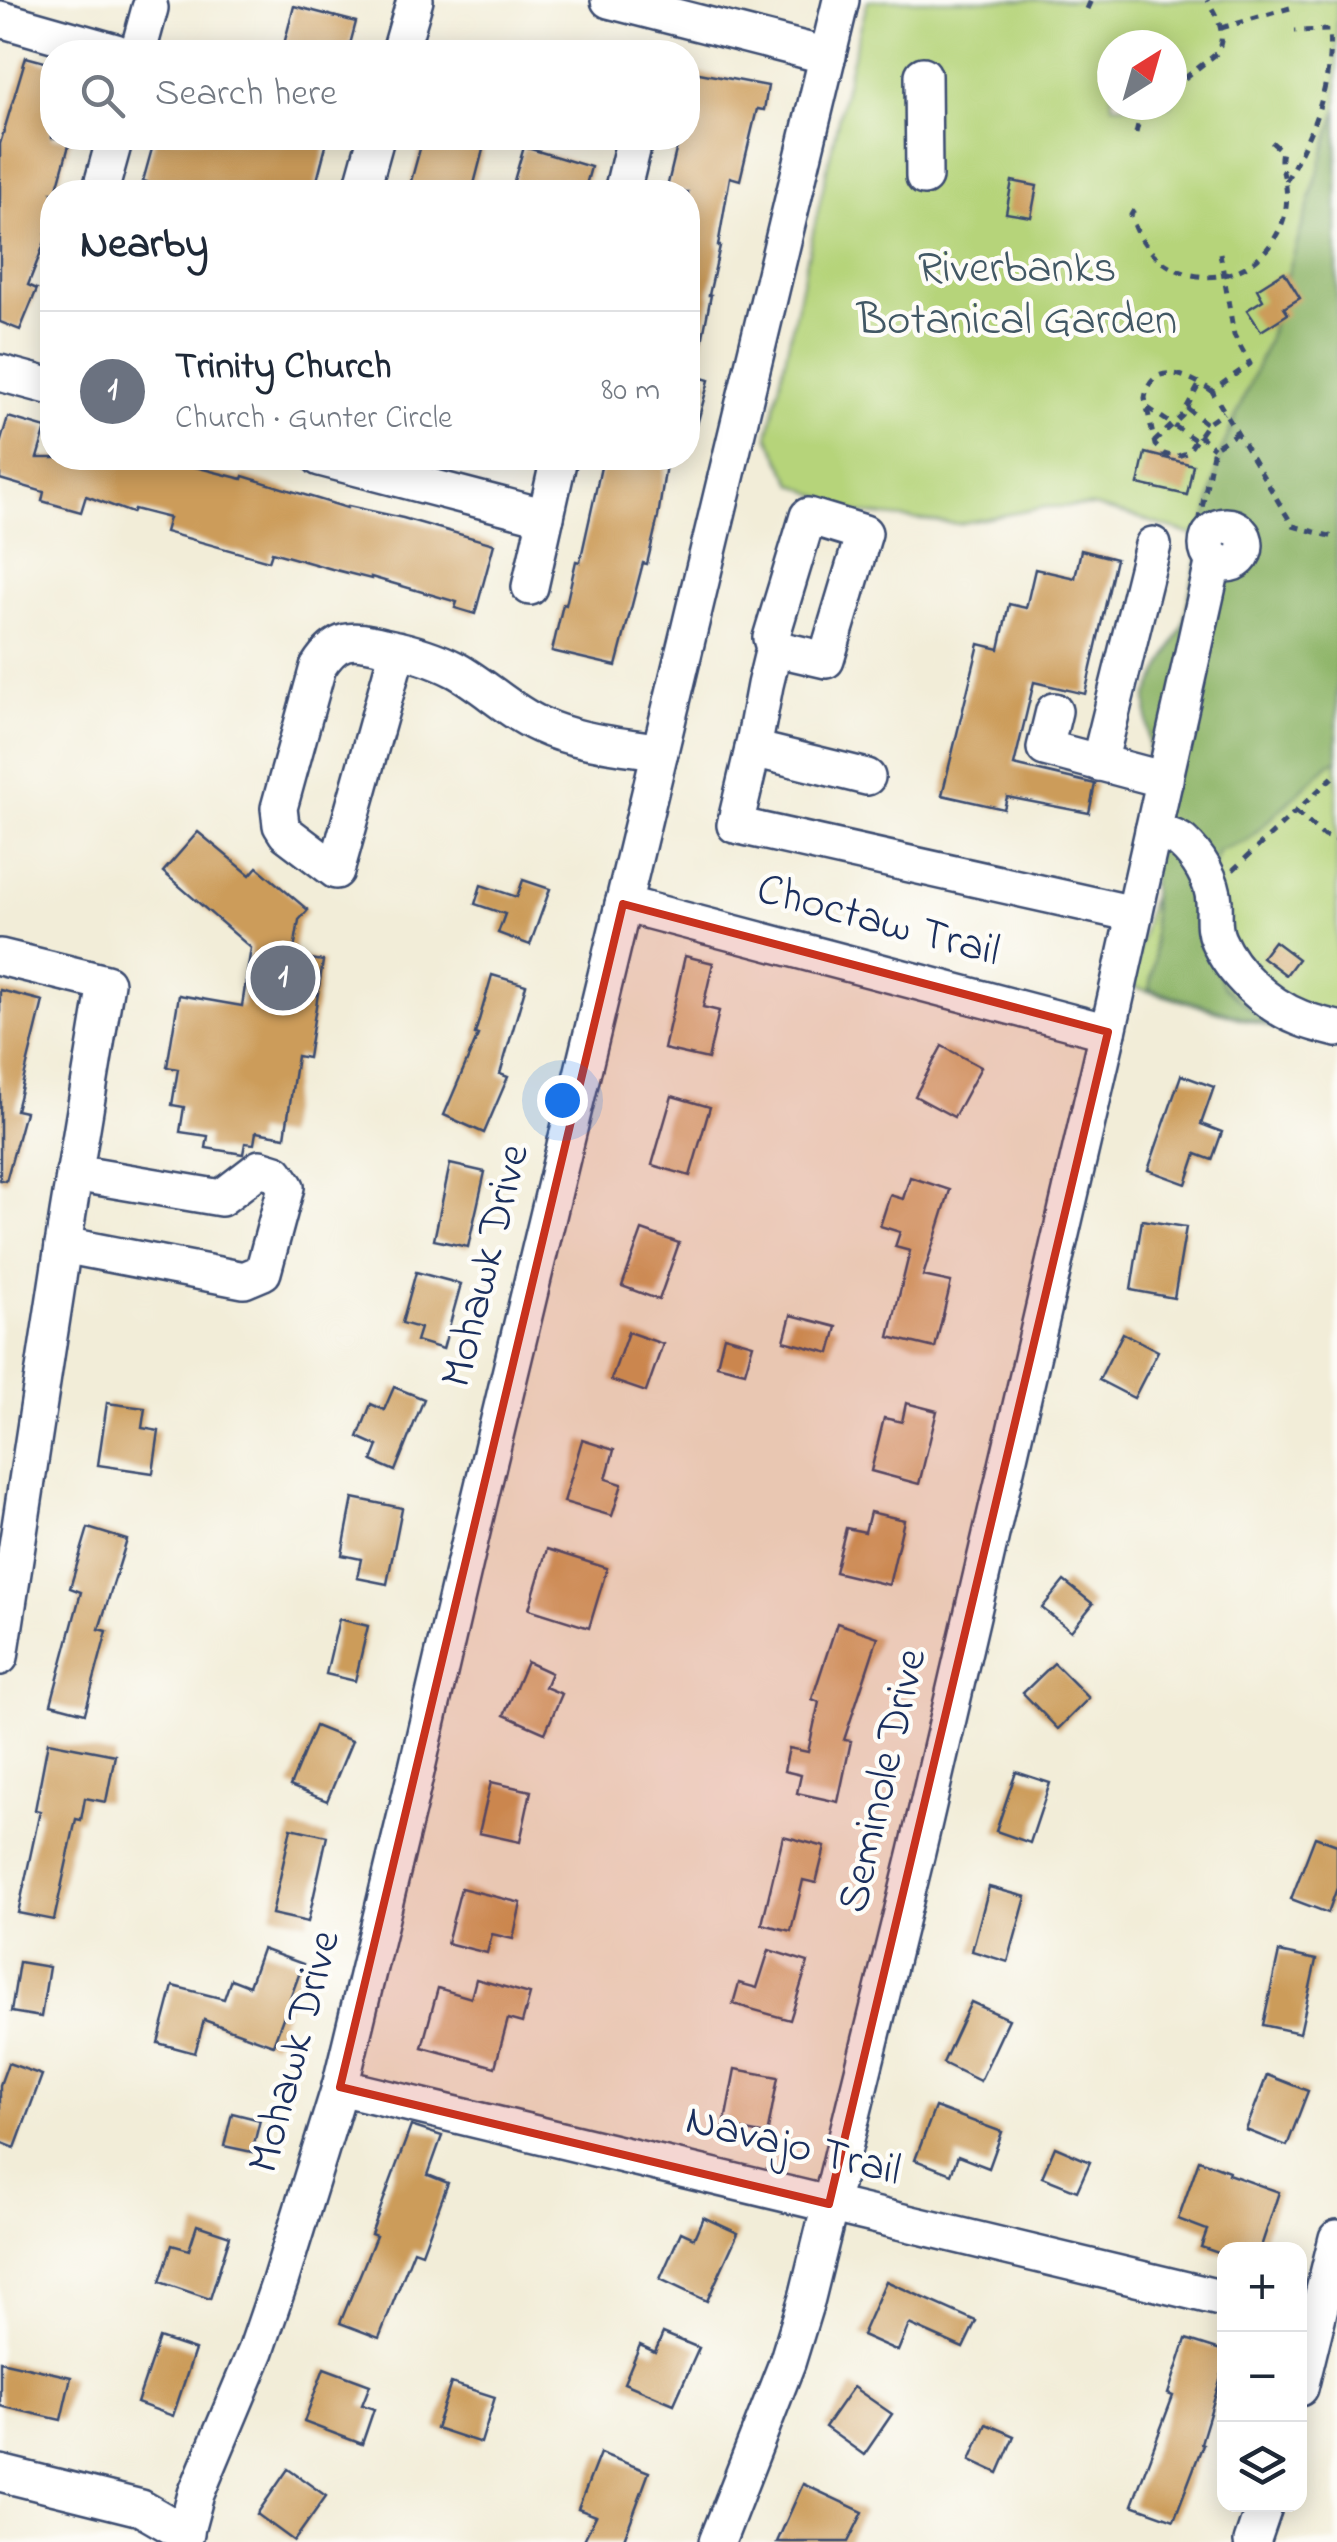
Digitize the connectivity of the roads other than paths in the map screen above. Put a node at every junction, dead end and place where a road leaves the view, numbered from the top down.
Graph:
1 (415, 0) edge
2 (609, 0) edge
3 (842, 0) edge
4 (150, 8) dead end
5 (0, 19) edge
6 (74, 40) edge
7 (141, 40) edge
8 (403, 40) edge
9 (828, 56) junction
10 (924, 76) dead end
11 (112, 150) edge
12 (373, 150) edge
13 (632, 150) edge
14 (924, 176) dead end
15 (103, 180) edge
16 (364, 180) edge
17 (625, 180) edge
18 (0, 373) edge
19 (40, 378) edge
20 (366, 470) edge
21 (556, 470) edge
22 (546, 517) junction
23 (1153, 545) dead end
24 (1203, 557) road end
25 (530, 588) dead end
26 (772, 643) junction
27 (398, 649) junction
28 (1054, 711) dead end
29 (753, 750) junction
30 (660, 752) junction
31 (1099, 762) junction
32 (867, 778) dead end
33 (1164, 780) junction
34 (1153, 831) junction
35 (624, 904) junction
36 (1134, 914) junction
37 (0, 956) edge
38 (1337, 1029) edge
39 (1108, 1032) junction
40 (74, 1173) junction
41 (63, 1245) junction
42 (0, 1658) edge
43 (340, 2086) junction
44 (830, 2204) junction
45 (1337, 2238) edge
46 (1217, 2297) edge
47 (1318, 2322) edge
48 (1307, 2362) edge
49 (0, 2474) edge
50 (1262, 2512) edge
51 (184, 2538) edge
52 (717, 2542) edge
53 (1252, 2542) edge

1 - 8 street
2 - 9 street
3 - 9 street, Mohawk Drive
4 - 7 street
5 - 6 street
9 - 30 street, Mohawk Drive
10 - 14 street
11 - 15 street
12 - 16 street
13 - 17 street
18 - 19 street
20 - 22 street
21 - 22 street
22 - 25 street
23 - 31 street
24 - 33 street, Seminole Drive
26 - 26 street
26 - 29 street
27 - 27 street
27 - 30 street
28 - 31 street
29 - 32 street
29 - 36 street
30 - 35 street, Mohawk Drive
31 - 33 street
33 - 34 street, Seminole Drive
34 - 36 street, Seminole Drive
34 - 38 street
35 - 39 street, Choctaw Trail
35 - 43 street, Mohawk Drive
36 - 39 street, Seminole Drive
37 - 40 street
39 - 44 street, Seminole Drive
40 - 41 street
40 - 41 street
41 - 42 street
43 - 44 street, Navajo Trail
43 - 51 street, Mohawk Drive
44 - 46 street, Navajo Trail
44 - 52 street, Seminole Drive
45 - 47 street
47 - 48 street
49 - 51 street
50 - 53 street

